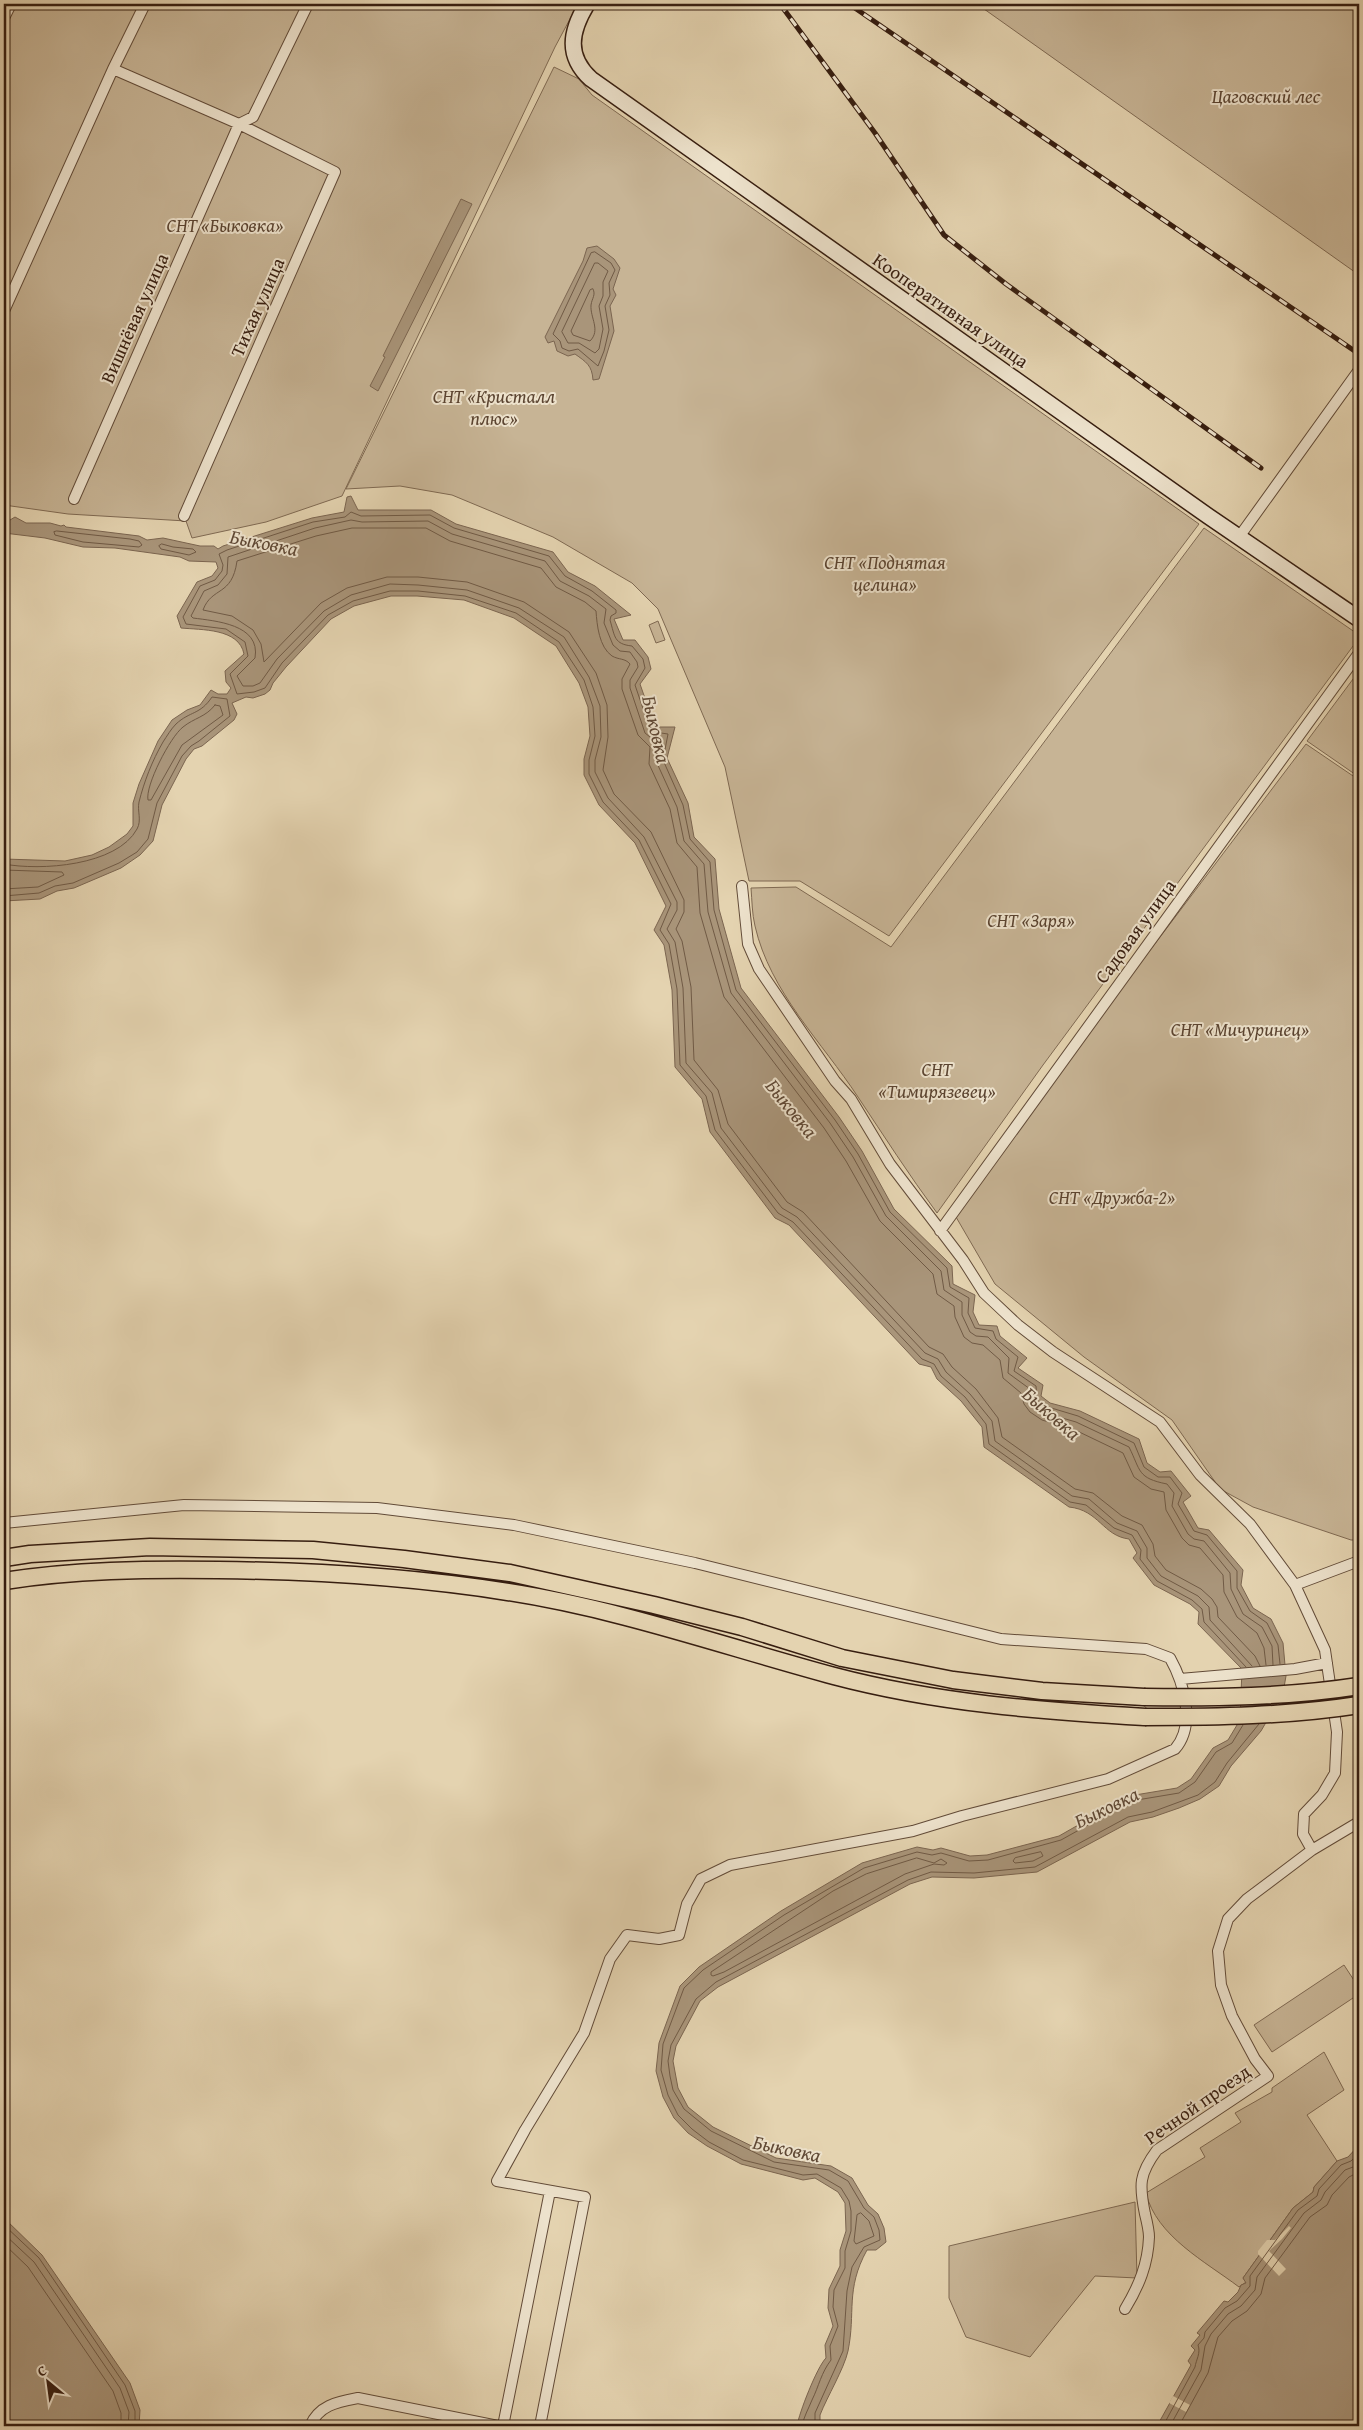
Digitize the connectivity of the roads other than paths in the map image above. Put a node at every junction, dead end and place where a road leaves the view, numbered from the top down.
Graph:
1 (11, 4) edge
2 (145, 4) edge
3 (308, 4) edge
4 (586, 4) edge
5 (4, 18) edge
6 (113, 69) junction
7 (239, 124) junction
8 (4, 311) edge
9 (1359, 370) edge
10 (74, 499) dead end
11 (184, 516) dead end
12 (1239, 536) junction
13 (1359, 619) edge
14 (1359, 653) edge
15 (742, 886) dead end
16 (940, 1231) junction
17 (4, 1523) edge
18 (4, 1558) edge
19 (1359, 1561) edge
20 (4, 1580) edge
21 (1295, 1584) junction
22 (1327, 1663) junction
23 (1180, 1679) junction
24 (1359, 1686) edge
25 (1359, 1705) edge
26 (1359, 1822) edge
27 (1312, 1850) junction
28 (550, 2191) junction
29 (1125, 2310) dead end
30 (310, 2426) edge
31 (498, 2426) edge
32 (503, 2426) edge
33 (540, 2426) edge

1 - 5 street
2 - 6 street
3 - 7 street
4 - 12 main road, Кооперативная улица
6 - 7 street, Тихая улица
6 - 8 street
7 - 10 street, Вишнёвая улица
7 - 11 street, Тихая улица
9 - 12 street
12 - 13 main road, Кооперативная улица
14 - 16 street, Садовая улица
15 - 16 street
16 - 21 street
17 - 23 street
18 - 24 main road, bridge
19 - 21 street
20 - 25 main road, bridge
21 - 22 street
22 - 23 street
22 - 27 street
23 - 28 street
26 - 27 street, Речной проезд
27 - 29 street, Речной проезд
28 - 32 street
28 - 33 street
30 - 31 street

